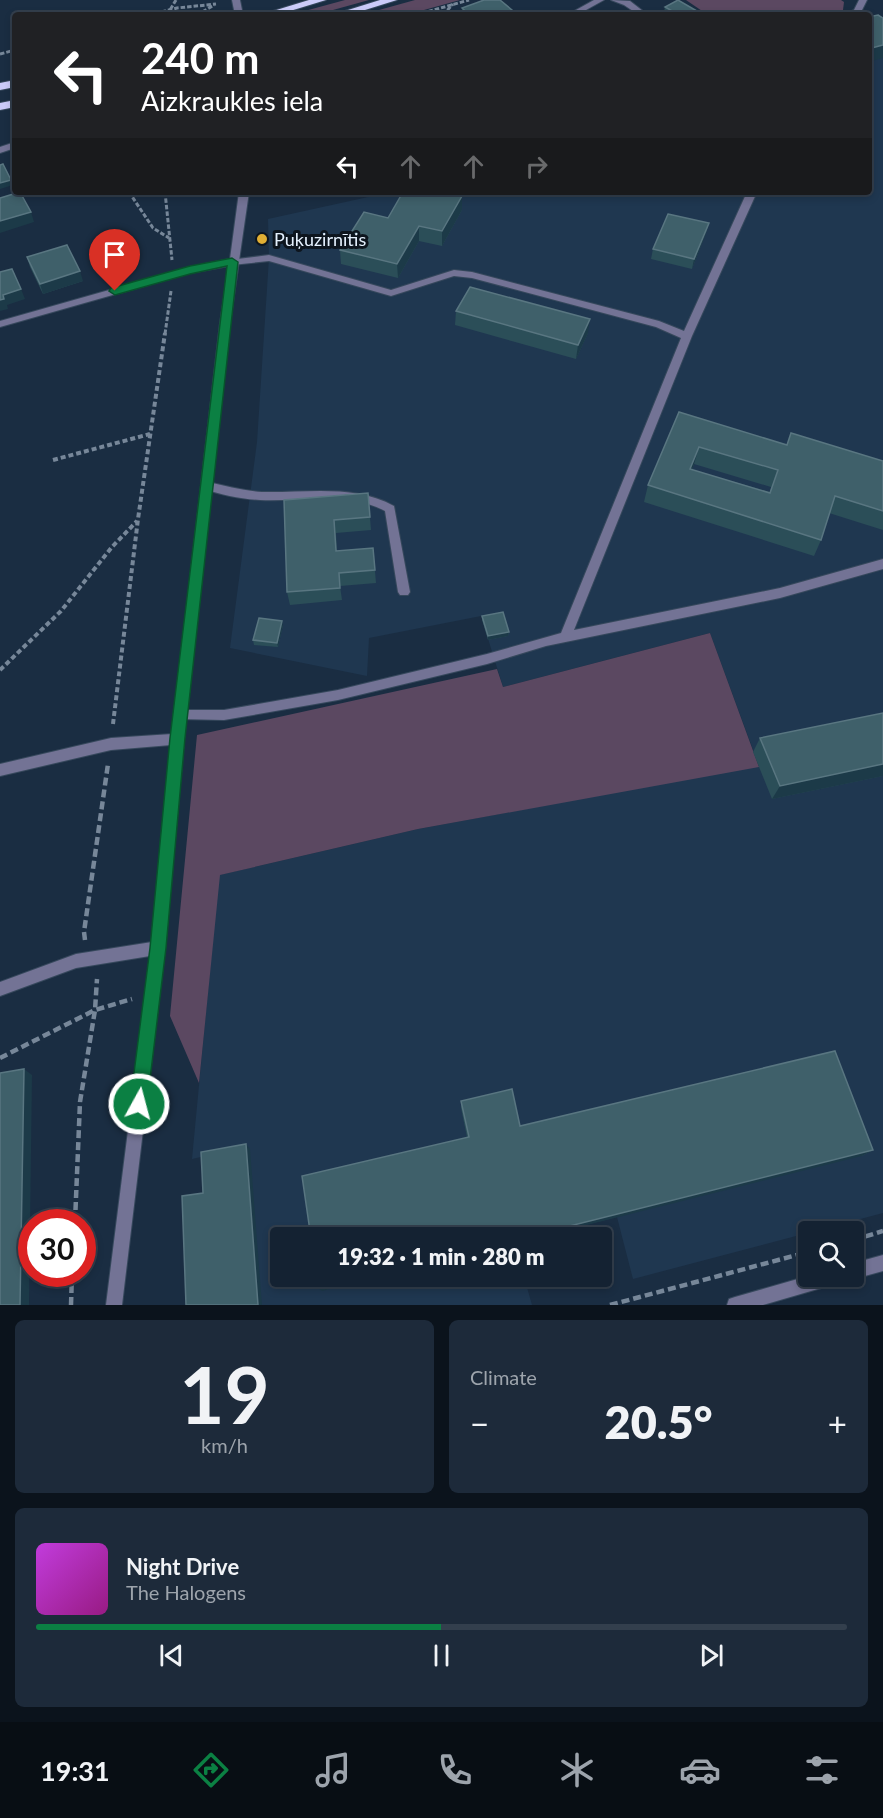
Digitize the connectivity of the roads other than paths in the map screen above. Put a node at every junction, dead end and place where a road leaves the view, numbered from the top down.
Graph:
1 (321, 0) edge
2 (392, 0) edge
3 (600, 0) edge
4 (615, 0) edge
5 (276, 12) edge
6 (348, 12) edge
7 (577, 12) edge
8 (640, 12) edge
9 (243, 195) edge
10 (751, 195) edge
11 (232, 262) junction
12 (0, 324) edge
13 (687, 336) junction
14 (208, 486) junction
15 (883, 564) edge
16 (404, 592) dead end
17 (566, 636) junction
18 (181, 715) junction
19 (177, 738) junction
20 (0, 770) edge
21 (158, 948) junction
22 (0, 989) edge
23 (883, 1263) edge
24 (864, 1268) edge
25 (798, 1287) edge
26 (114, 1305) edge
27 (735, 1305) edge

1 - 5 highway
2 - 6 highway
3 - 7 street
4 - 8 street
9 - 11 street
10 - 13 street
11 - 12 street
11 - 13 street
11 - 14 street
13 - 17 street
14 - 16 street
14 - 18 street
15 - 17 street
17 - 18 street
18 - 19 street
19 - 20 street
19 - 21 street
21 - 22 street
21 - 26 street
23 - 24 street
25 - 27 street

